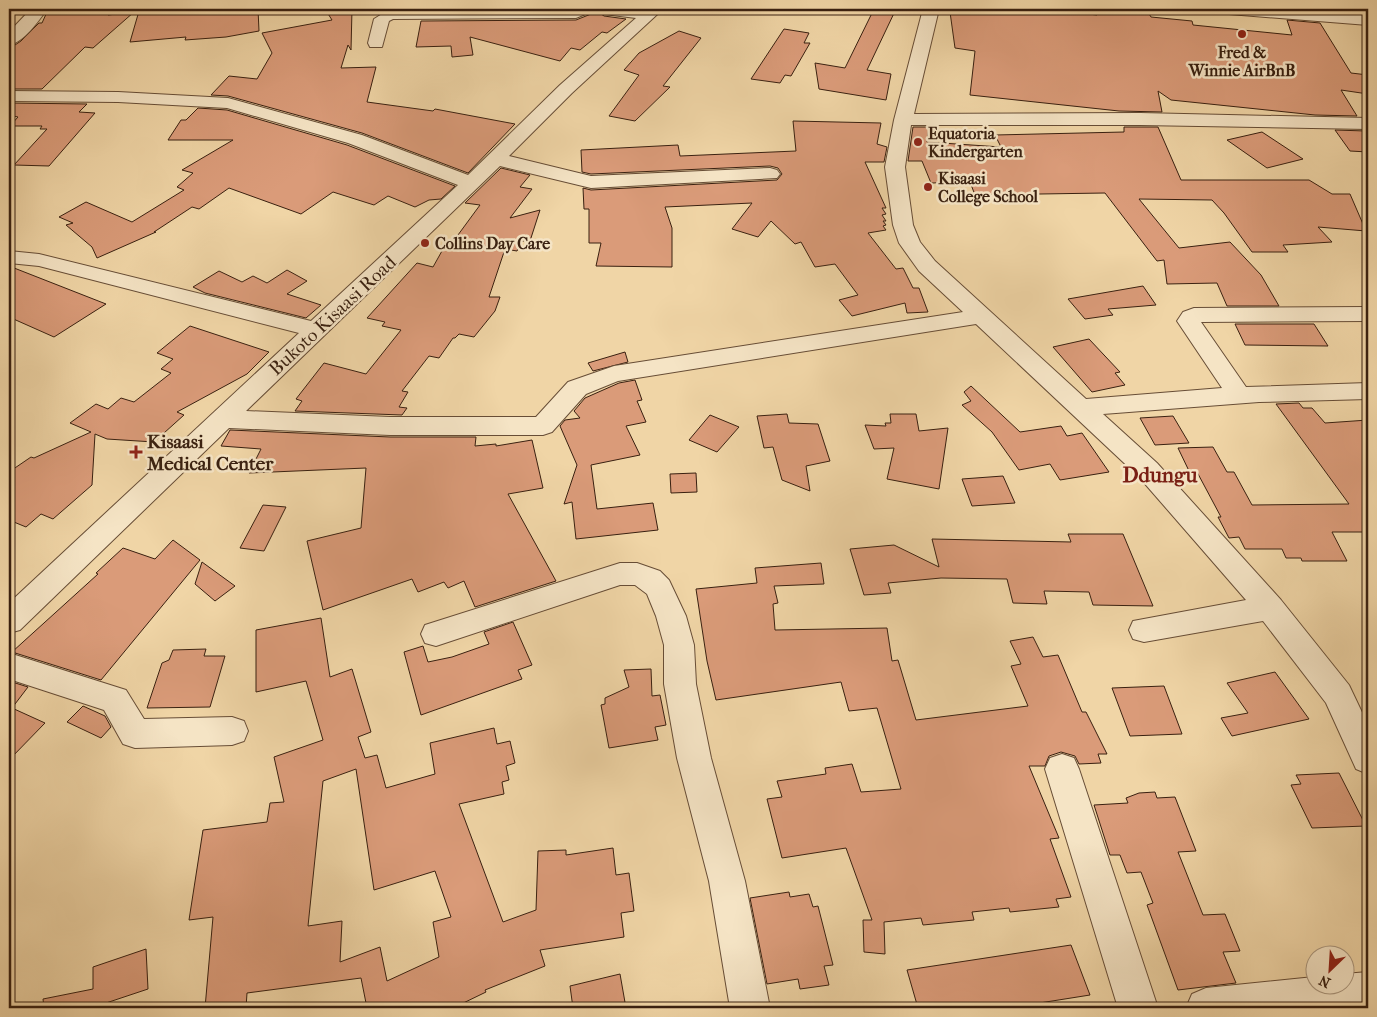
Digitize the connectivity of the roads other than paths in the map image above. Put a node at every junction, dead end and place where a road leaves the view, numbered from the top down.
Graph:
1 (41, 9) edge
2 (584, 9) edge
3 (604, 9) edge
4 (931, 9) edge
5 (1229, 9) edge
6 (652, 12) edge
7 (1367, 24) edge
8 (9, 40) edge
9 (376, 43) dead end
10 (9, 96) edge
11 (903, 120) junction
12 (1368, 123) edge
13 (496, 159) junction
14 (770, 174) dead end
15 (471, 184) junction
16 (9, 257) edge
17 (1368, 314) edge
18 (981, 316) junction
19 (316, 330) junction
20 (1368, 391) edge
21 (1238, 394) junction
22 (1079, 408) junction
23 (222, 419) junction
24 (1270, 608) junction
25 (9, 621) edge
26 (1144, 630) dead end
27 (436, 634) dead end
28 (9, 666) edge
29 (232, 731) dead end
30 (1368, 759) edge
31 (1062, 769) dead end
32 (1368, 991) edge
33 (750, 1008) edge
34 (1138, 1008) edge
35 (1206, 1008) edge

1 - 8 street
2 - 9 street
3 - 6 street
4 - 11 street
5 - 7 street
6 - 13 street, Bukoto Kisaasi Road
10 - 15 street
11 - 12 street
11 - 18 street
13 - 14 street
13 - 15 street, Bukoto Kisaasi Road
15 - 19 street, Bukoto Kisaasi Road
16 - 19 street
17 - 21 street
18 - 22 street
18 - 23 street
19 - 23 street, Bukoto Kisaasi Road
20 - 21 street
21 - 22 street
22 - 24 street
23 - 25 street, Bukoto Kisaasi Road
24 - 26 street
24 - 30 street
27 - 33 street
28 - 29 street
31 - 34 street
32 - 35 street

